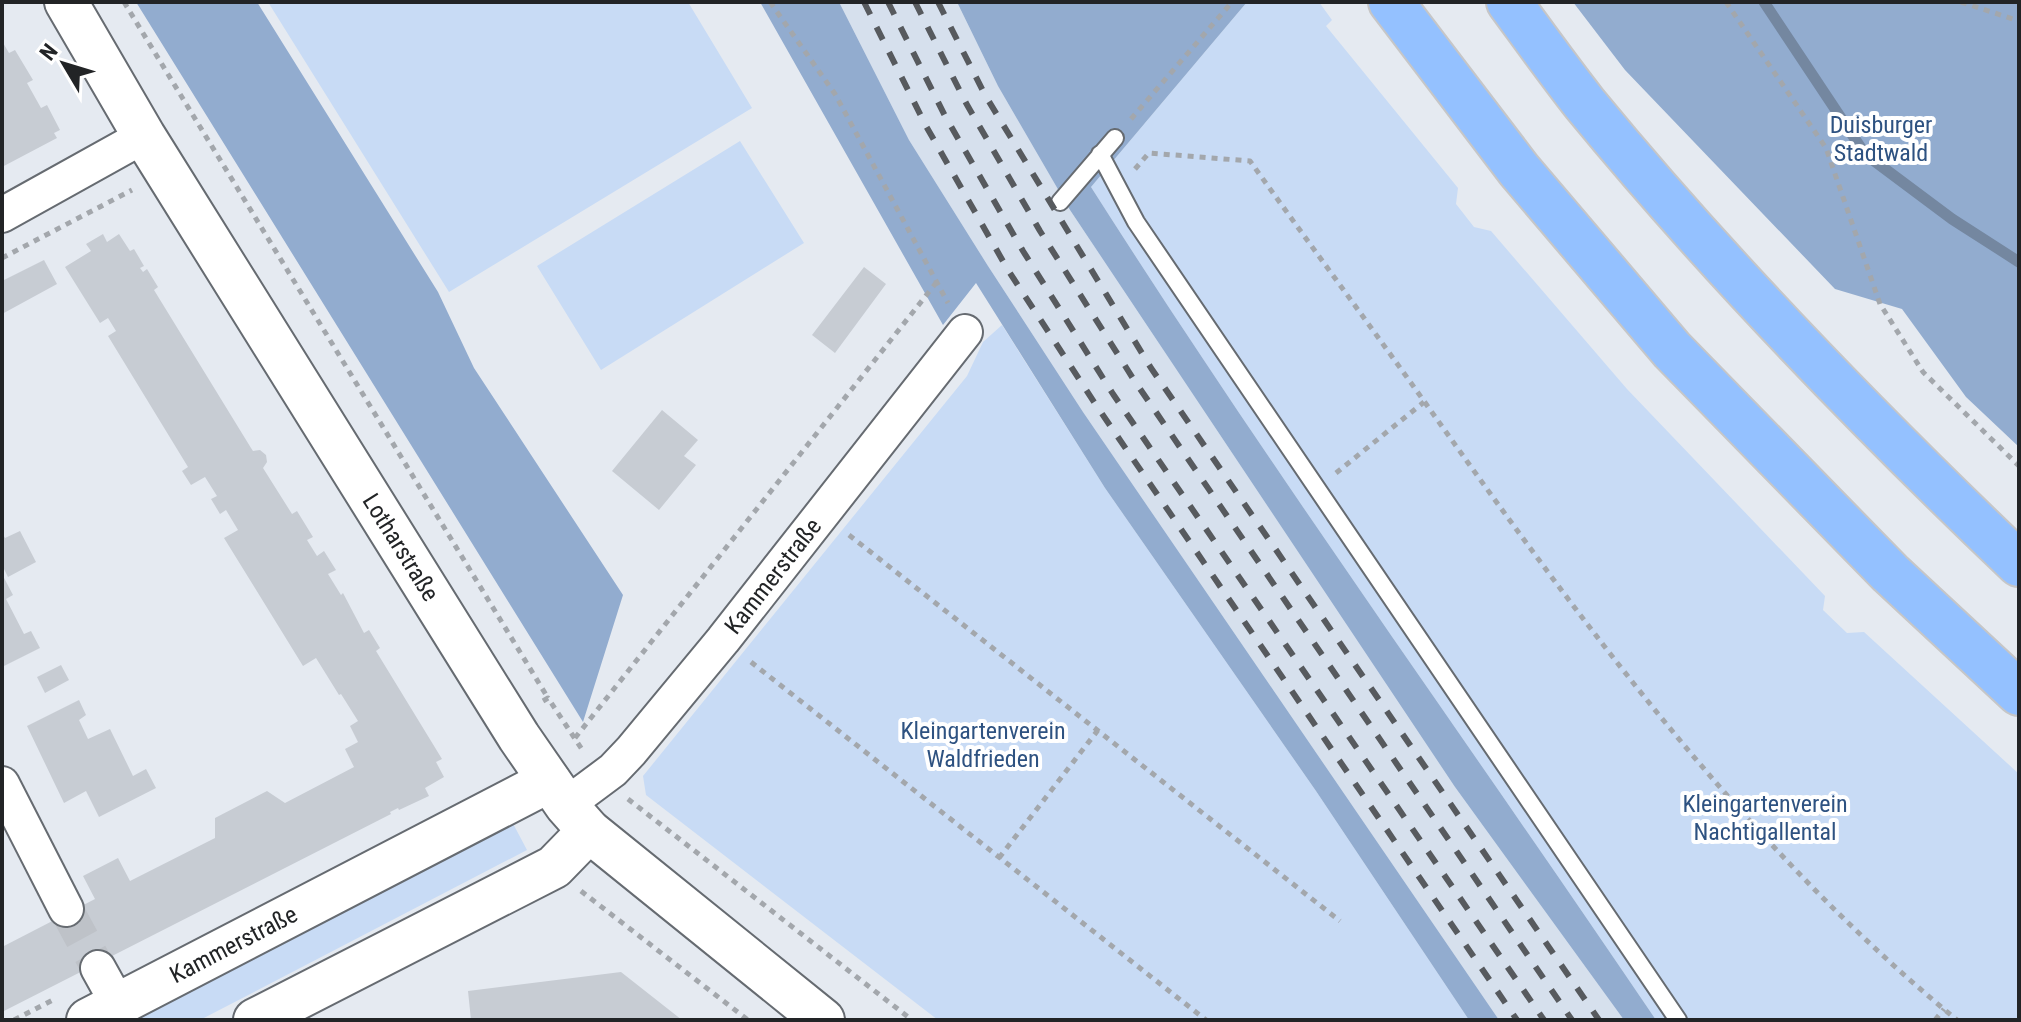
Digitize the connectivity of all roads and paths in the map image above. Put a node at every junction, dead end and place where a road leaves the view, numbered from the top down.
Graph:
1 (66, 2) edge
2 (124, 2) edge
3 (770, 2) edge
4 (1232, 2) edge
5 (1391, 2) edge
6 (1509, 2) edge
7 (1726, 2) edge
8 (1961, 2) edge
9 (2019, 21) edge
10 (144, 136) junction
11 (1115, 138) joint
12 (1149, 153) dead end
13 (1100, 154) junction
14 (136, 188) dead end
15 (1060, 202) dead end
16 (2, 215) edge
17 (2, 258) edge
18 (936, 283) junction
19 (965, 332) joint
20 (1424, 402) junction
21 (2019, 466) edge
22 (1317, 489) junction
23 (823, 515) junction
24 (2019, 564) edge
25 (723, 640) junction
26 (2019, 693) edge
27 (548, 698) dead end
28 (1098, 730) junction
29 (575, 738) dead end
30 (602, 779) junction
31 (2, 784) edge
32 (568, 806) junction
33 (999, 858) junction
34 (66, 909) tunnel mouth
35 (1340, 921) dead end
36 (98, 968) tunnel mouth
37 (1944, 1009) junction
38 (103, 1012) edge
39 (255, 1020) edge
40 (823, 1020) edge
41 (912, 1020) edge
42 (1206, 1020) edge
43 (1678, 1020) edge
44 (1935, 1020) edge
45 (1957, 1020) edge

1 - 10 street, Lotharstraße
2 - 27 path
3 - 18 path
4 - 11 path
5 - 26 highway
6 - 24 highway
7 - 21 path
8 - 9 path
10 - 16 street
10 - 32 street, Lotharstraße
11 - 13 lane
12 - 20 path
13 - 15 lane
13 - 22 lane
14 - 17 path
18 - 19 path
18 - 29 path
19 - 23 street, Kammerstraße
20 - 22 path
20 - 37 path
22 - 43 lane
23 - 25 street, Kammerstraße
23 - 28 path
25 - 30 street, Kammerstraße
25 - 33 path
28 - 33 path
28 - 35 path
30 - 32 street, Kammerstraße
30 - 41 path
31 - 34 street
32 - 38 street, Kammerstraße
32 - 39 street, Kammerstraße
32 - 40 street, Lotharstraße
33 - 42 path
36 - 38 street
37 - 44 path
37 - 45 path

